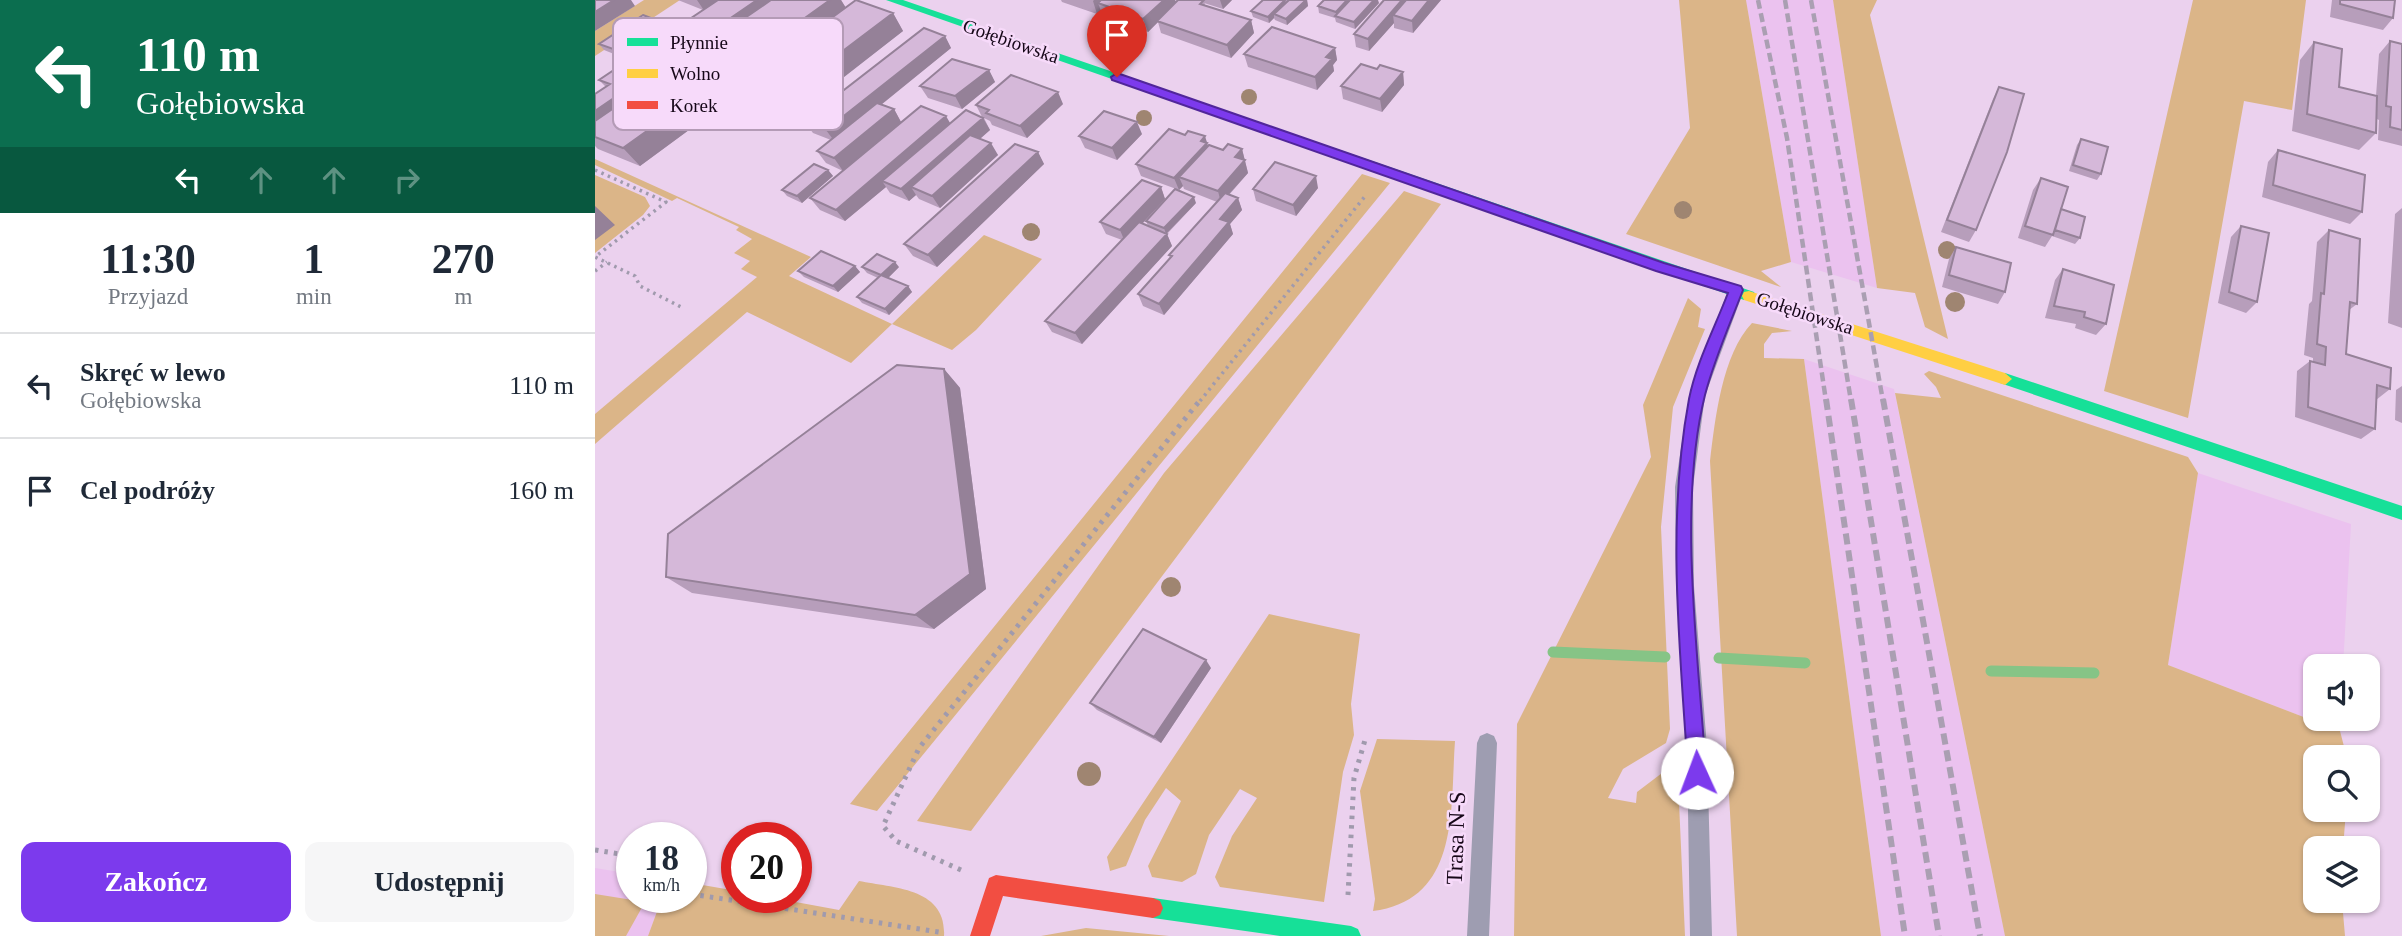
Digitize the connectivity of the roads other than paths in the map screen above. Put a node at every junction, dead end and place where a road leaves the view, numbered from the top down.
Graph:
1 (892, 0) edge
2 (1736, 290) junction
3 (2402, 513) edge
4 (1487, 743) dead end
5 (1346, 935) edge
6 (979, 936) edge
7 (1351, 936) edge
8 (1478, 936) edge
9 (1701, 936) edge

1 - 2 street, Gołębiowska
2 - 3 street, Gołębiowska
2 - 9 lane
4 - 8 lane, Trasa N-S
5 - 6 street
5 - 7 street

